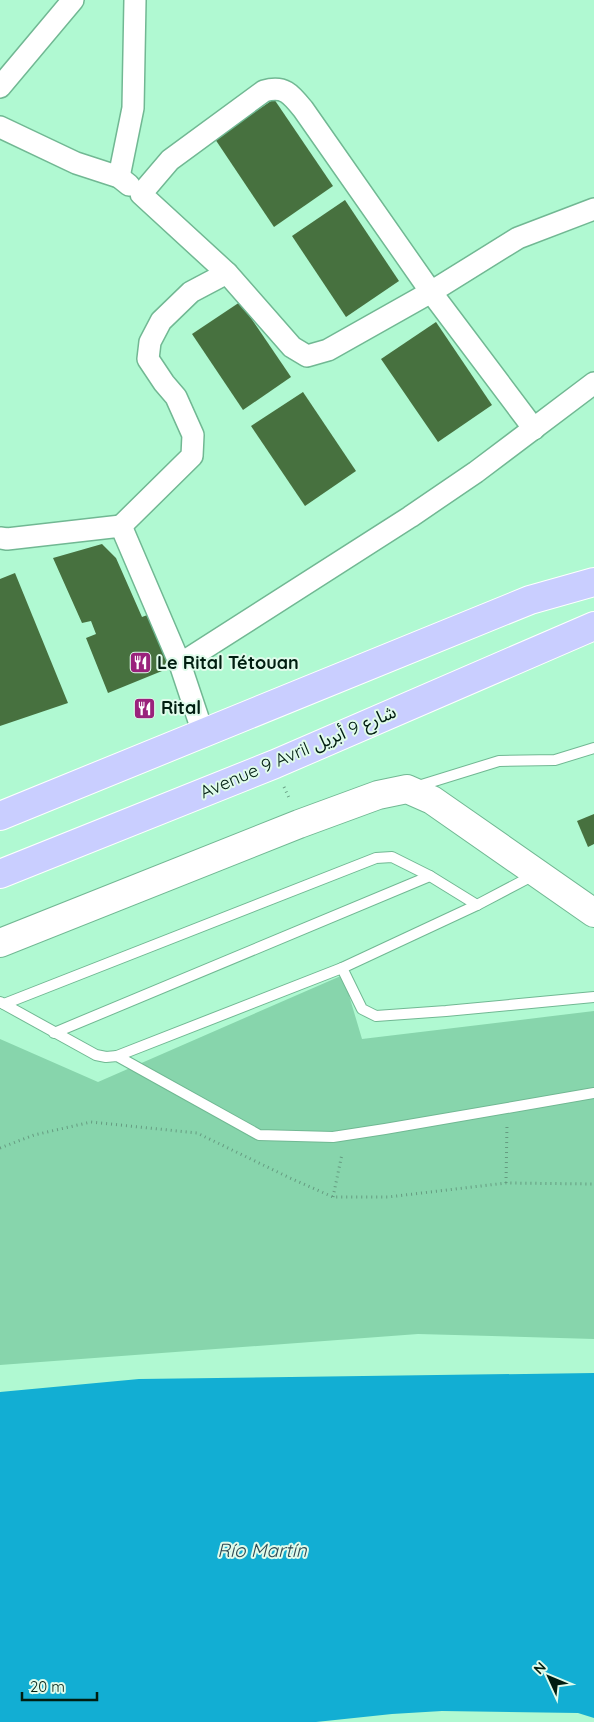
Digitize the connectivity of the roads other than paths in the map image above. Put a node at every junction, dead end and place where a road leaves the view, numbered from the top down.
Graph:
1 (73, 0) edge
2 (135, 0) edge
3 (0, 87) edge
4 (0, 126) edge
5 (119, 177) junction
6 (141, 194) junction
7 (594, 209) edge
8 (228, 273) junction
9 (431, 292) junction
10 (594, 383) edge
11 (534, 429) junction
12 (121, 526) junction
13 (0, 538) edge
14 (594, 563) edge
15 (594, 582) edge
16 (530, 600) junction
17 (589, 630) edge
18 (180, 664) junction
19 (204, 733) junction
20 (594, 748) edge
21 (407, 790) junction
22 (0, 816) edge
23 (538, 873) junction
24 (0, 874) edge
25 (430, 876) junction
26 (476, 905) junction
27 (594, 913) edge
28 (0, 943) edge
29 (342, 968) junction
30 (594, 997) edge
31 (2, 1003) edge
32 (54, 1033) junction
33 (117, 1056) junction
34 (594, 1093) edge

1 - 3 street
2 - 5 street
4 - 5 street
5 - 6 street
6 - 8 street
6 - 9 street
7 - 9 street
8 - 9 street
8 - 12 street
9 - 11 street
10 - 11 street
11 - 18 street
12 - 13 street
12 - 18 street
14 - 16 highway
15 - 16 highway
16 - 19 highway
17 - 24 highway, Avenue 9 Avril شارع 9 أبريل
18 - 19 street
19 - 22 highway
20 - 21 lane
21 - 23 street
21 - 28 street
23 - 26 lane
23 - 27 street
25 - 26 lane
25 - 31 lane
25 - 32 lane
26 - 29 lane
29 - 30 lane
29 - 33 lane
31 - 32 lane
32 - 33 lane
33 - 34 lane

